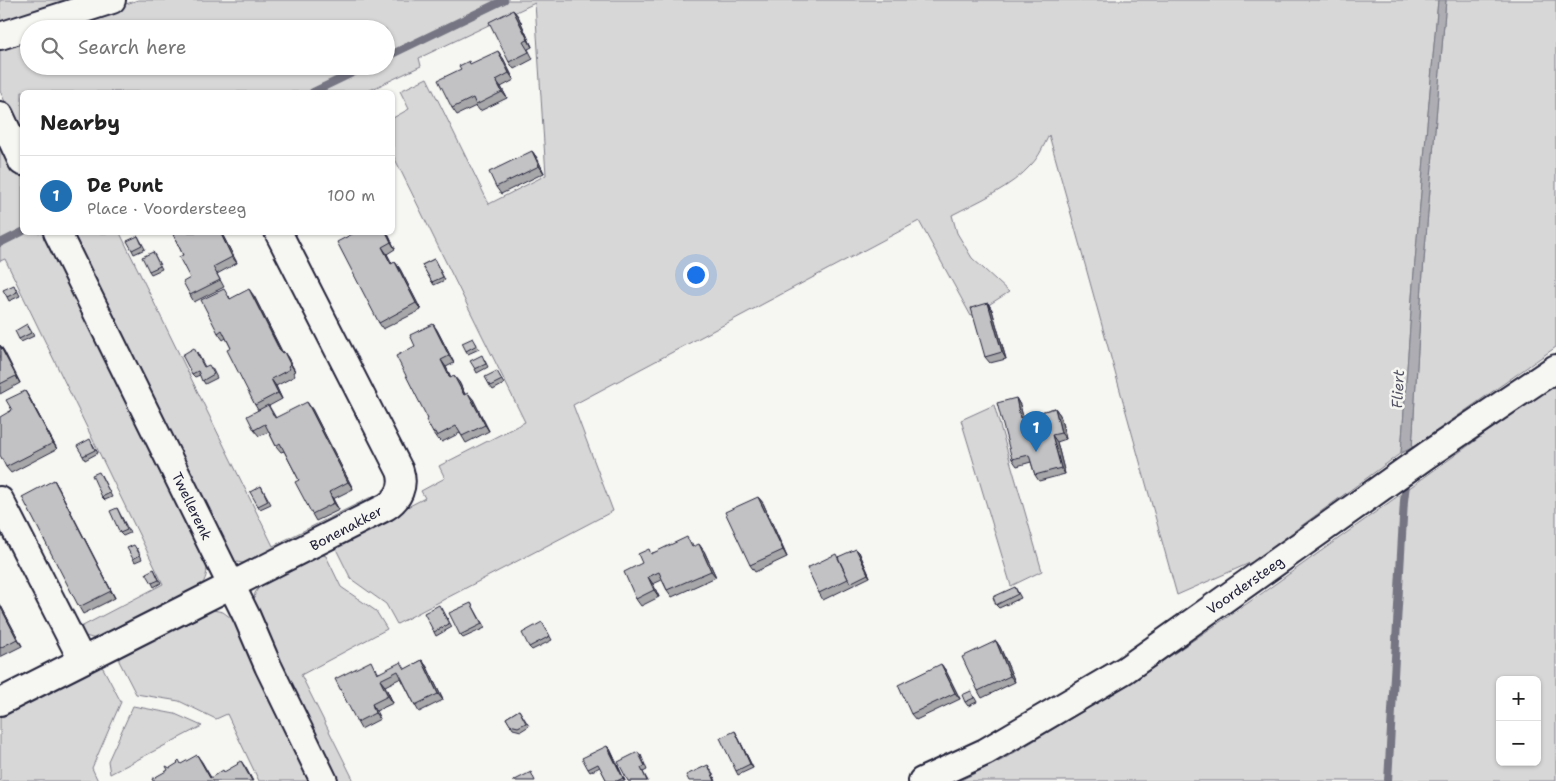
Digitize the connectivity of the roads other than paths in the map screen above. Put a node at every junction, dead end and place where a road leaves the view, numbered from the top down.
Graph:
1 (112, 0) edge
2 (50, 20) edge
3 (20, 30) edge
4 (0, 36) edge
5 (0, 115) edge
6 (20, 158) edge
7 (58, 235) edge
8 (280, 235) edge
9 (1556, 368) edge
10 (0, 500) edge
11 (231, 586) junction
12 (82, 660) junction
13 (0, 702) edge
14 (324, 781) edge
15 (922, 781) edge

1 - 2 street
3 - 4 street
5 - 6 street
7 - 11 street, Twellerenk
8 - 11 street, Bonenakker
9 - 15 street, Voordersteeg
10 - 12 street
11 - 12 street, Bonenakker
11 - 14 street, Twellerenk
12 - 13 street, Bonenakker

